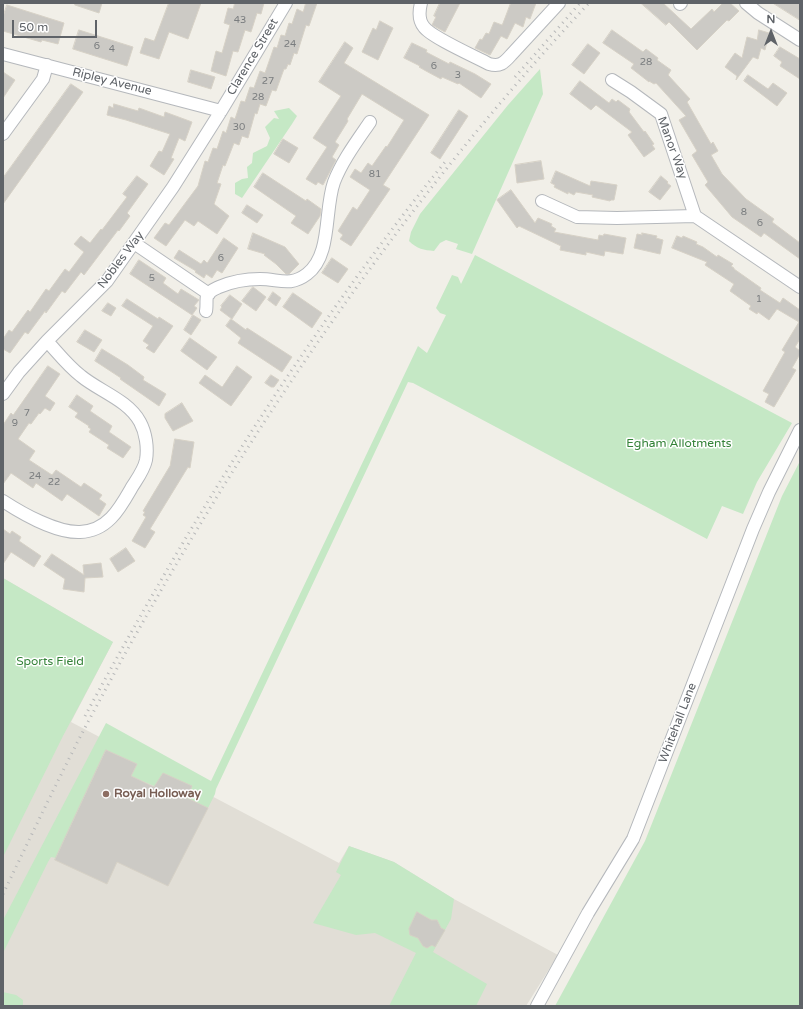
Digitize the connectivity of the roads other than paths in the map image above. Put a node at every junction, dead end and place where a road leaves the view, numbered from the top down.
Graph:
1 (286, 3) edge
2 (559, 3) edge
3 (746, 3) edge
4 (417, 4) edge
5 (800, 40) edge
6 (3, 54) edge
7 (47, 65) junction
8 (612, 80) dead end
9 (221, 111) junction
10 (370, 122) dead end
11 (3, 134) edge
12 (542, 201) dead end
13 (695, 216) junction
14 (134, 243) junction
15 (800, 287) edge
16 (209, 294) junction
17 (206, 311) dead end
18 (47, 341) junction
19 (3, 394) edge
20 (800, 430) edge
21 (3, 501) edge
22 (537, 1006) edge

1 - 9 street, Clarence Street
2 - 4 street
3 - 5 street
6 - 7 street, Ripley Avenue
7 - 9 street, Ripley Avenue
7 - 11 street
8 - 13 street, Manor Way
9 - 14 street, Nobles Way
10 - 16 street
12 - 13 street
13 - 15 street
14 - 16 street
14 - 18 street, Nobles Way
16 - 17 street
18 - 19 street, Nobles Way
18 - 21 street
20 - 22 street, Whitehall Lane

